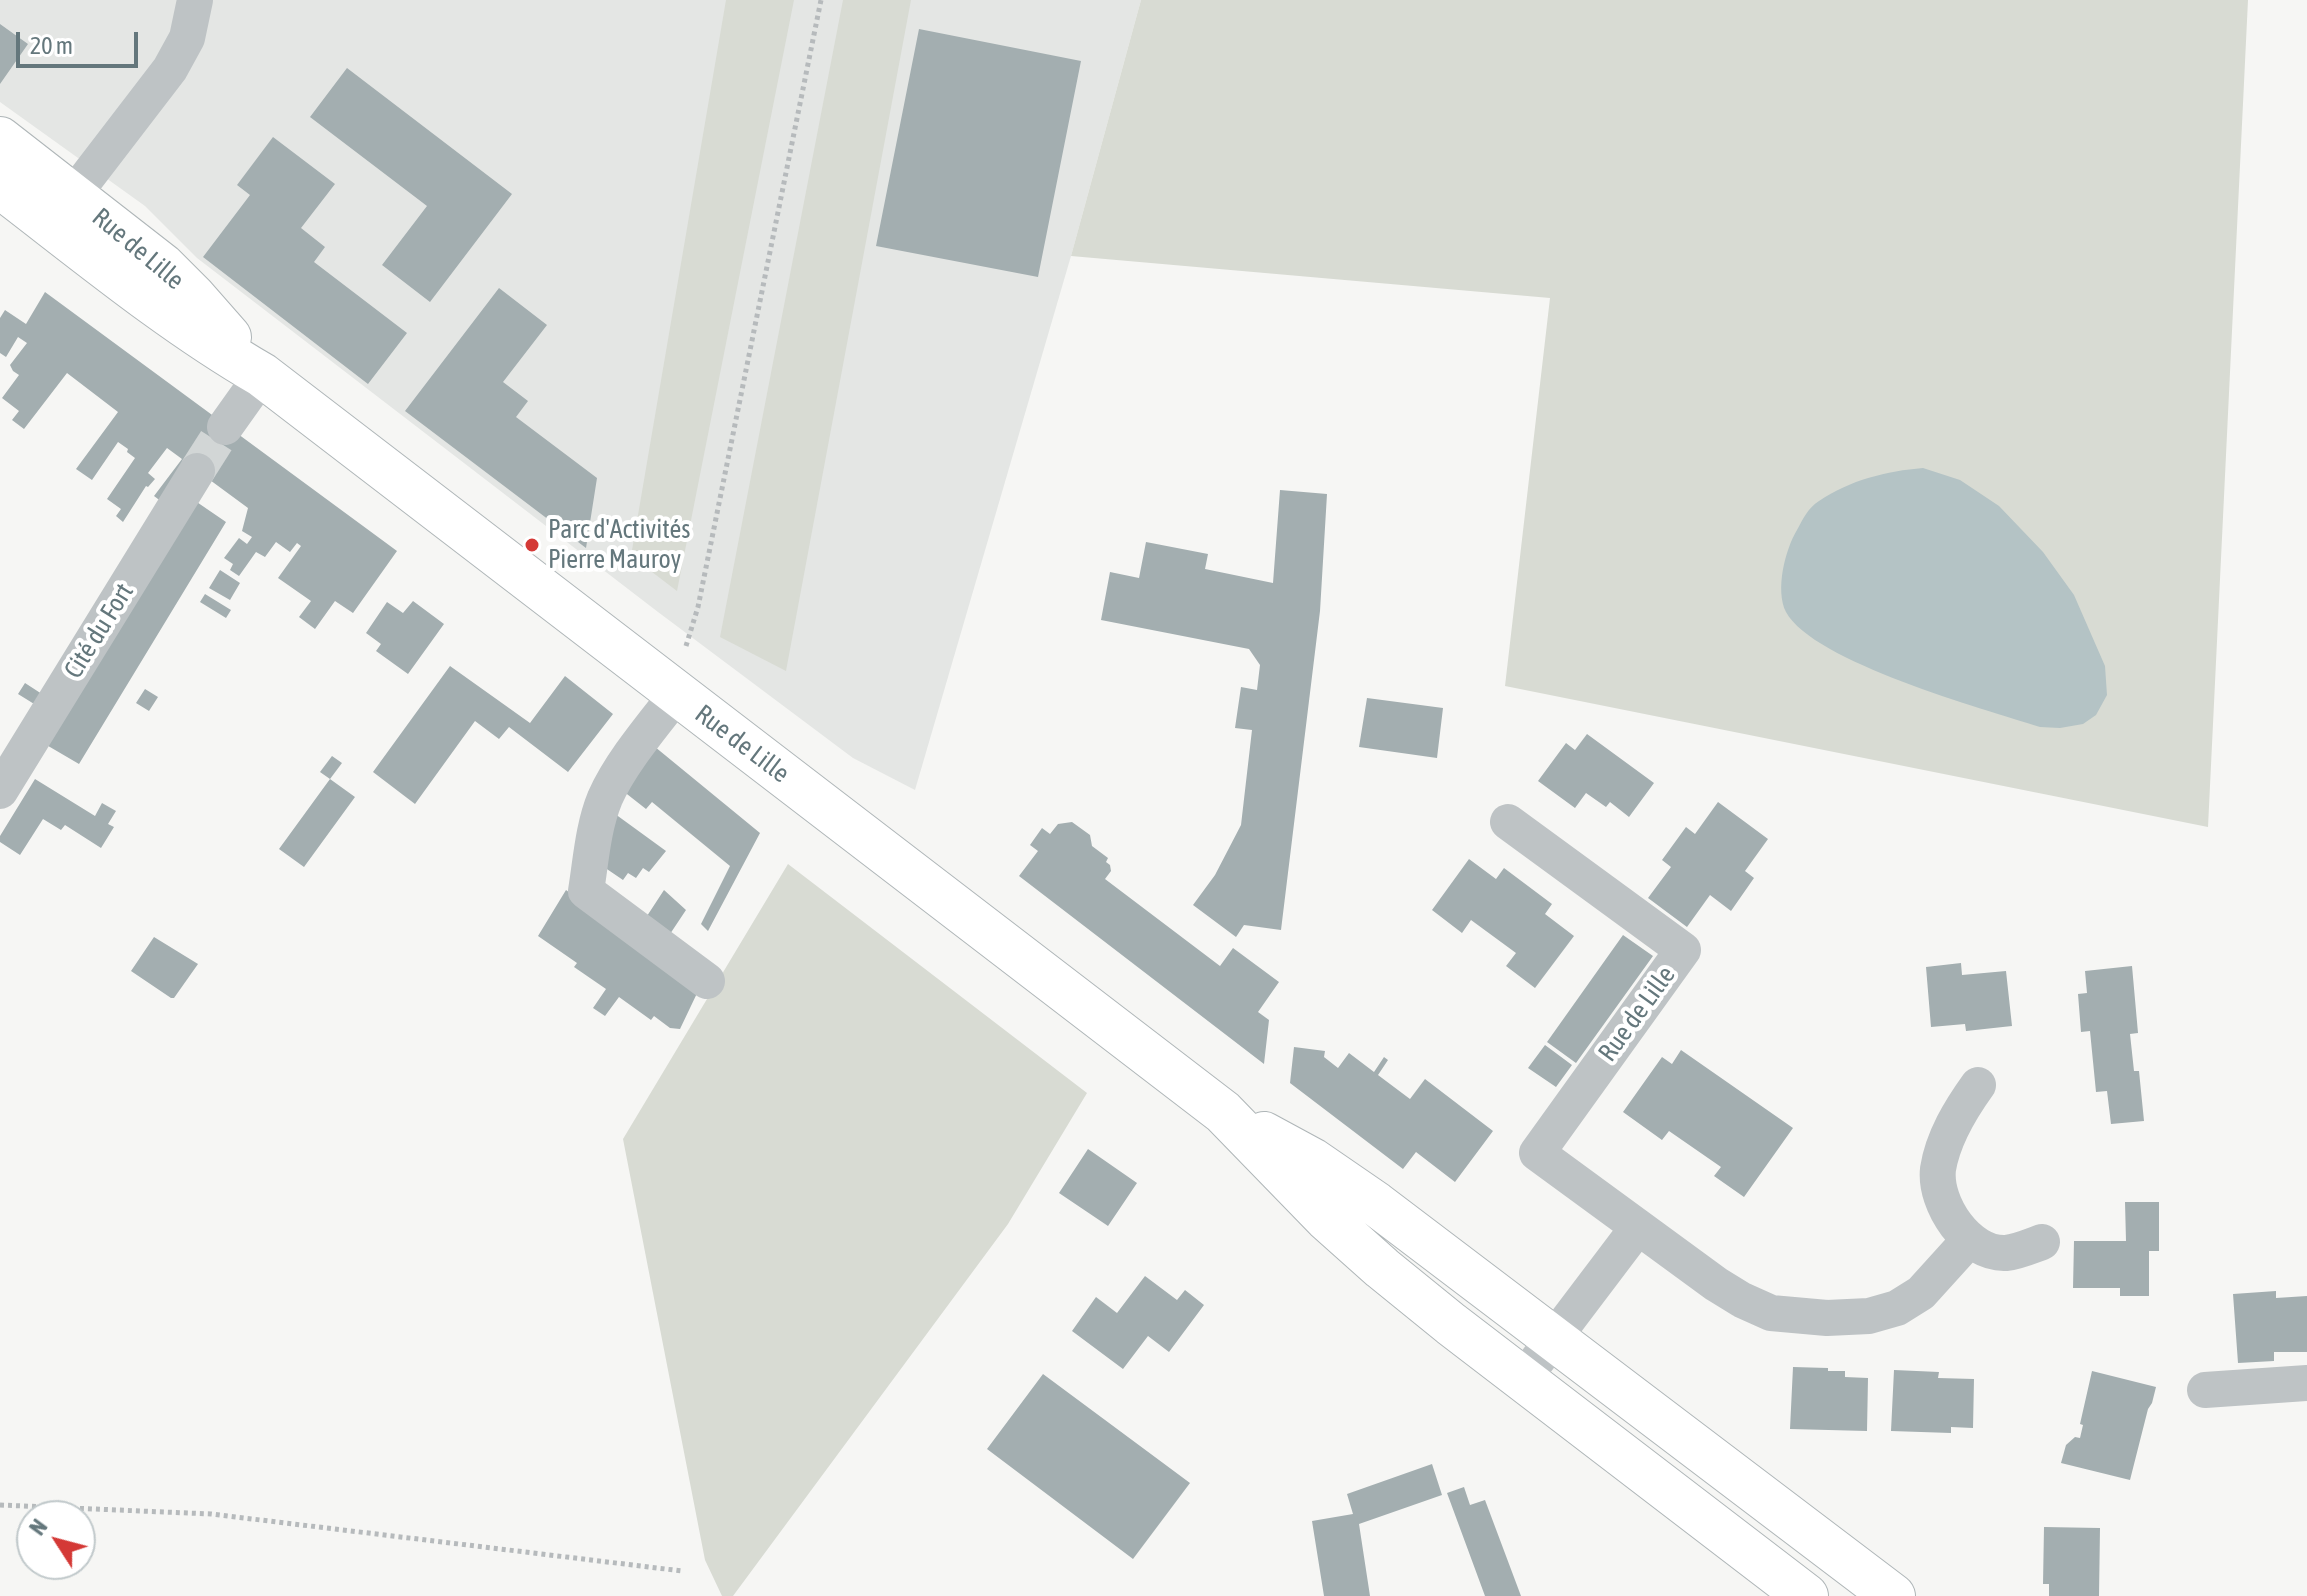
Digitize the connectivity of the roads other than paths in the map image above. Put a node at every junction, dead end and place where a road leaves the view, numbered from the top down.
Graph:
1 (195, 0) edge
2 (0, 139) edge
3 (0, 186) edge
4 (62, 210) junction
5 (262, 375) junction
6 (225, 427) tunnel mouth
7 (197, 471) tunnel mouth
8 (677, 694) junction
9 (0, 791) edge
10 (1508, 822) dead end
11 (707, 981) dead end
12 (1978, 1085) dead end
13 (1223, 1112) junction
14 (1638, 1227) junction
15 (1969, 1240) junction
16 (2042, 1242) dead end
17 (1554, 1339) junction
18 (1523, 1379) junction
19 (2307, 1383) edge
20 (2205, 1390) dead end
21 (1806, 1596) edge
22 (1893, 1596) edge

1 - 4 street
2 - 4 main road, Rue de Lille
3 - 4 main road, Rue de Lille
4 - 5 main road, Rue de Lille
5 - 6 street
5 - 8 main road, Rue de Lille
7 - 9 street, Cité du Fort
8 - 11 street
8 - 13 main road, Rue de Lille
10 - 14 street, Rue de Lille
12 - 15 street
13 - 17 main road, Rue de Lille
13 - 18 main road, Rue de Lille
14 - 15 street, Rue de Lille
14 - 17 street
15 - 16 street
17 - 18 street
17 - 22 main road, Rue de Lille
18 - 21 main road, Rue de Lille
19 - 20 street

